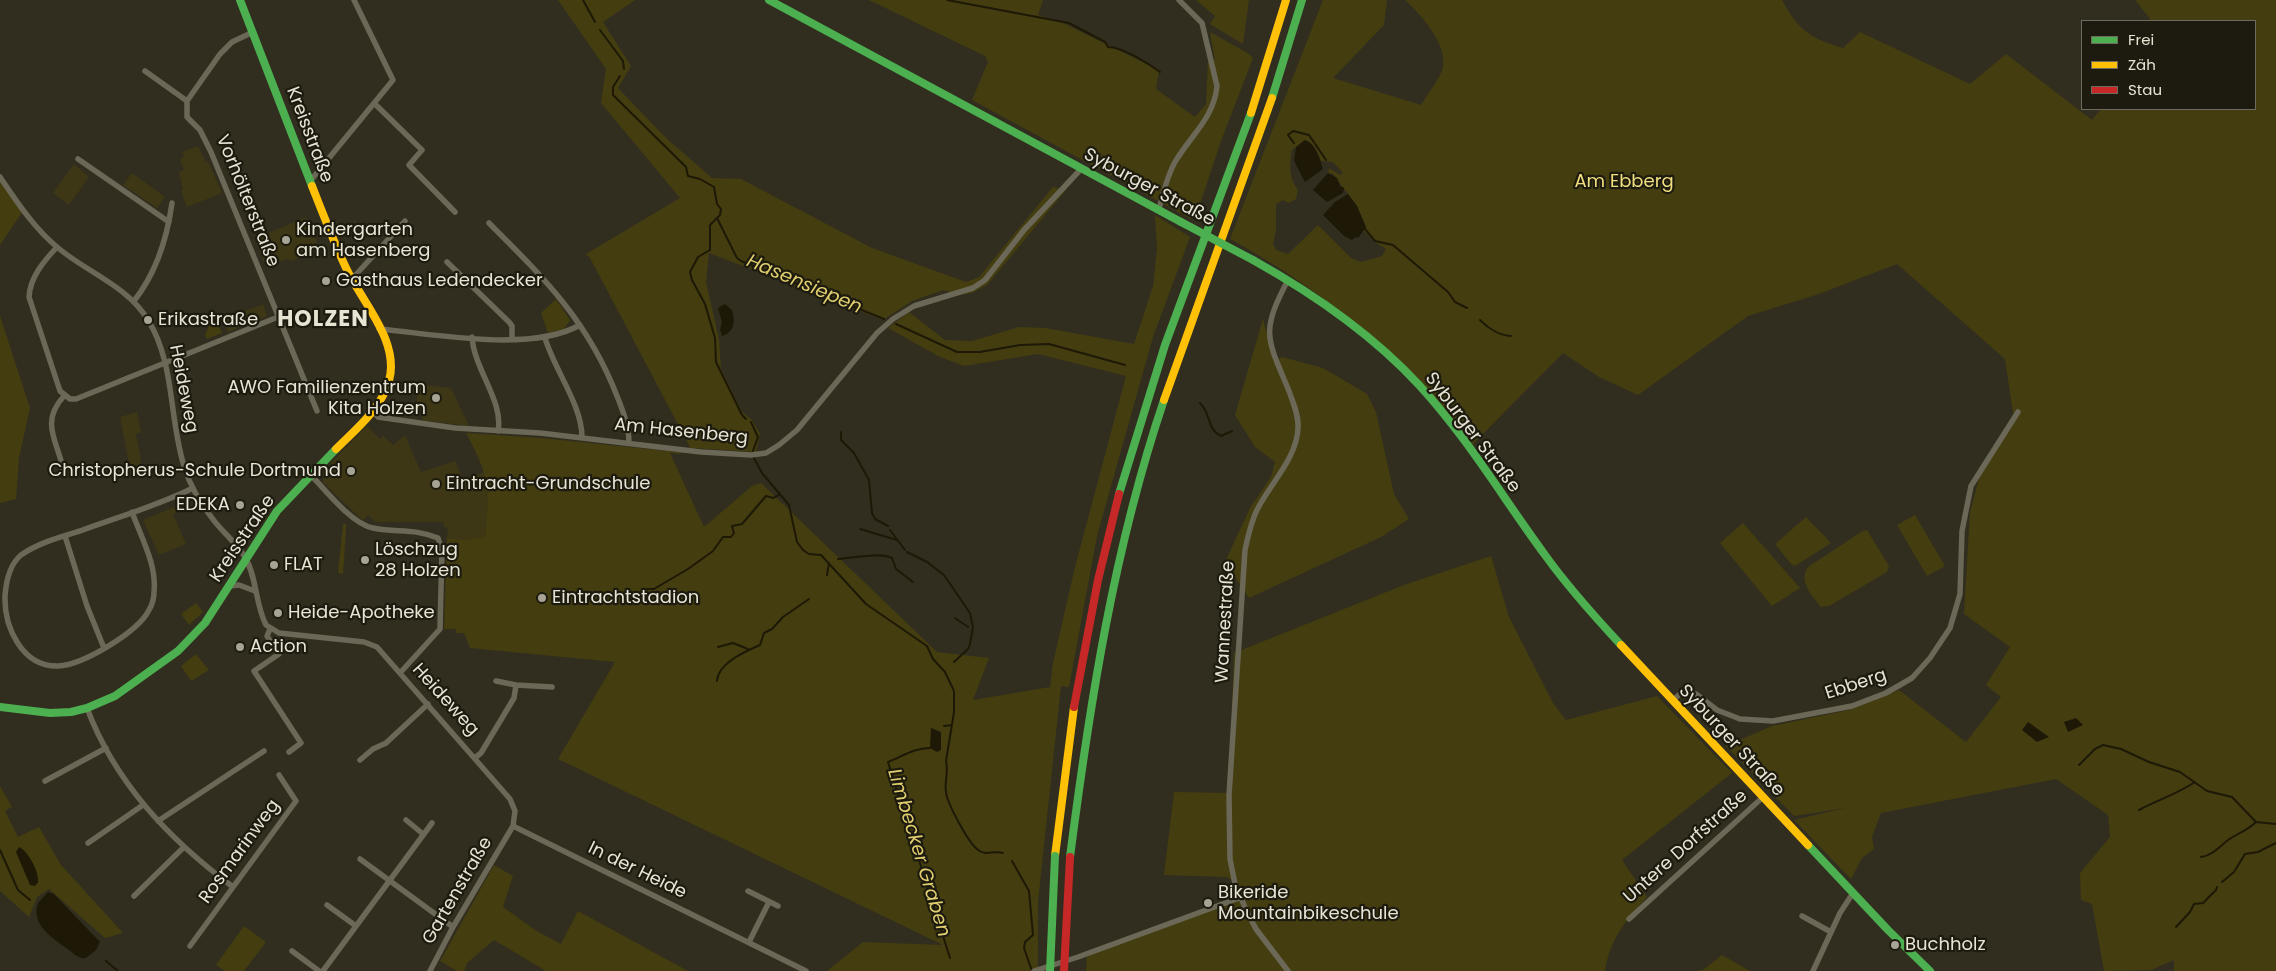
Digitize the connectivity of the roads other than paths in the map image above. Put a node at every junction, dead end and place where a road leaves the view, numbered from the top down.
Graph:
1 (240, 0) edge
2 (354, 0) edge
3 (1179, 0) edge
4 (1280, 0) edge
5 (1286, 0) edge
6 (1302, 0) edge
7 (1309, 0) edge
8 (771, 1) edge
9 (1296, 19) junction
10 (253, 32) junction
11 (145, 71) dead end
12 (187, 101) junction
13 (375, 104) junction
14 (78, 159) dead end
15 (1081, 169) junction
16 (0, 177) edge
17 (311, 180) junction
18 (1218, 200) junction
19 (172, 203) dead end
20 (1159, 209) junction
21 (455, 212) dead end
22 (404, 221) dead end
23 (170, 222) junction
24 (489, 223) dead end
25 (57, 247) junction
26 (447, 262) dead end
27 (351, 280) junction
28 (1288, 280) junction
29 (134, 302) junction
30 (278, 317) junction
31 (580, 325) junction
32 (379, 329) junction
33 (472, 337) junction
34 (545, 338) junction
35 (512, 340) junction
36 (165, 364) junction
37 (64, 396) junction
38 (316, 411) dead end
39 (373, 412) junction
40 (2018, 412) dead end
41 (498, 430) junction
42 (582, 437) junction
43 (628, 443) junction
44 (64, 474) dead end
45 (311, 475) junction
46 (193, 488) junction
47 (132, 512) junction
48 (65, 536) junction
49 (246, 558) junction
50 (229, 586) junction
51 (255, 592) junction
52 (270, 629) junction
53 (104, 648) junction
54 (400, 673) junction
55 (496, 681) dead end
56 (516, 685) junction
57 (552, 687) dead end
58 (1673, 700) junction
59 (428, 704) junction
60 (0, 707) edge
61 (87, 708) junction
62 (106, 748) junction
63 (264, 751) dead end
64 (288, 752) dead end
65 (476, 758) junction
66 (360, 760) dead end
67 (279, 775) dead end
68 (45, 781) dead end
69 (1763, 797) junction
70 (143, 805) junction
71 (406, 820) dead end
72 (158, 822) junction
73 (432, 823) dead end
74 (513, 826) junction
75 (423, 834) junction
76 (88, 843) dead end
77 (184, 848) junction
78 (360, 859) dead end
79 (390, 880) junction
80 (232, 887) junction
81 (748, 892) dead end
82 (1852, 893) junction
83 (134, 896) dead end
84 (1239, 898) junction
85 (769, 902) junction
86 (327, 905) dead end
87 (778, 906) dead end
88 (1802, 916) dead end
89 (1629, 919) dead end
90 (356, 926) junction
91 (453, 927) junction
92 (1830, 932) junction
93 (749, 942) junction
94 (190, 946) dead end
95 (292, 951) dead end
96 (1035, 970) edge
97 (319, 971) edge
98 (324, 971) edge
99 (430, 971) edge
100 (806, 971) edge
101 (1050, 971) edge
102 (1064, 971) edge
103 (1288, 971) edge
104 (1813, 971) edge
105 (1930, 971) edge

1 - 10 main road, Kreisstraße
2 - 13 street
3 - 20 street
4 - 18 main road
5 - 18 main road
6 - 9 main road
7 - 9 main road
8 - 15 main road, Syburger Straße
9 - 102 main road, bridge
10 - 12 street
10 - 17 main road, Kreisstraße
11 - 12 street
12 - 30 street, Vorhölterstraße
13 - 17 street
13 - 21 street
14 - 23 street
15 - 20 main road, Syburger Straße
15 - 43 street, Am Hasenberg
16 - 25 street, Heideweg
17 - 27 main road, Kreisstraße
18 - 101 main road, bridge
19 - 23 street
20 - 28 main road, Syburger Straße, bridge
22 - 27 street
23 - 29 street
24 - 31 street
25 - 29 street, Heideweg
25 - 37 street
26 - 35 street
27 - 32 main road, Kreisstraße
28 - 58 main road, Syburger Straße
28 - 84 street, Wannestraße
29 - 36 street, Heideweg
30 - 36 street
30 - 38 street, Vorhölterstraße
31 - 34 street
31 - 43 street
32 - 33 street
32 - 39 main road, Kreisstraße
33 - 35 street
33 - 41 street
34 - 35 street
34 - 42 street
36 - 37 street
36 - 46 street, Heideweg
37 - 44 street
39 - 41 street, Am Hasenberg
39 - 45 main road, Kreisstraße
40 - 58 street, Ebberg
41 - 42 street, Am Hasenberg
42 - 43 street, Am Hasenberg
45 - 49 main road, Kreisstraße
45 - 54 street
46 - 47 street
46 - 49 street, Heideweg
47 - 48 street
47 - 53 street
48 - 53 street
48 - 53 street
49 - 50 main road, Kreisstraße
49 - 51 street, Heideweg
50 - 51 street
50 - 61 main road, Kreisstraße
51 - 52 street, Heideweg
52 - 54 street, Heideweg
52 - 64 street
54 - 59 street, Heideweg
55 - 56 street
56 - 57 street
56 - 65 street
58 - 69 main road, Syburger Straße
59 - 65 street, Heideweg
59 - 66 street
60 - 61 main road, Kreisstraße
61 - 62 street
62 - 68 street
62 - 70 street
63 - 72 street
65 - 74 street, Heideweg
67 - 80 street, Rosmarinweg
69 - 82 main road, Syburger Straße
69 - 89 street, Untere Dorfstraße
70 - 72 street
70 - 76 street
71 - 75 street
72 - 77 street
73 - 75 street
74 - 91 street, Gartenstraße
74 - 93 street, In der Heide
75 - 79 street
77 - 80 street
77 - 83 street
78 - 79 street
79 - 90 street
79 - 91 street
80 - 94 street, Rosmarinweg
81 - 85 street
82 - 92 street
82 - 105 main road, Syburger Straße
84 - 96 street
84 - 103 street, Wannestraße
85 - 87 street
85 - 93 street
86 - 90 street
88 - 92 street
90 - 98 street
91 - 99 street, Gartenstraße
92 - 104 street
93 - 100 street, In der Heide
95 - 97 street

